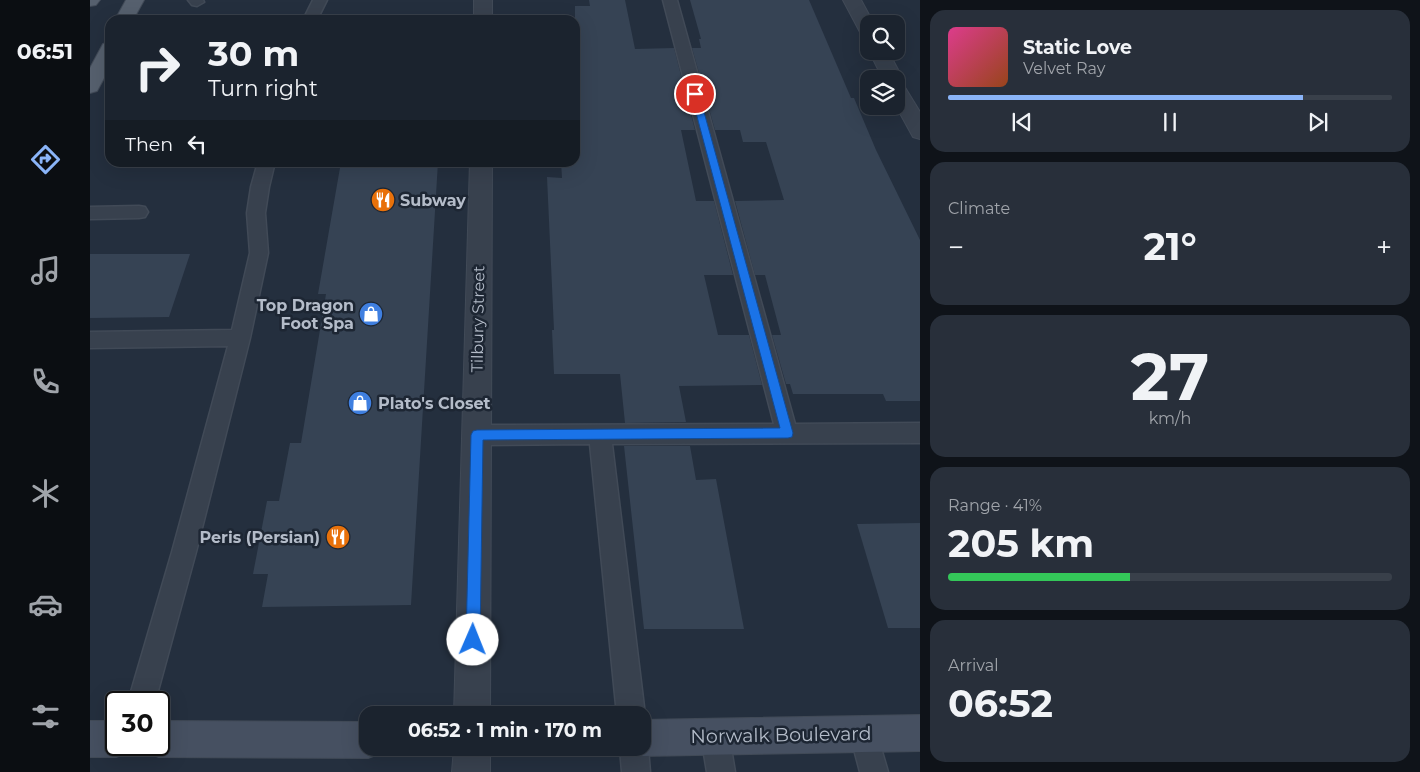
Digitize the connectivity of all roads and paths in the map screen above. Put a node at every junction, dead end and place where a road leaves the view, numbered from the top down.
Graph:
1 (135, 0) edge
2 (320, 0) edge
3 (483, 0) edge
4 (670, 0) edge
5 (852, 0) edge
6 (127, 15) edge
7 (312, 15) edge
8 (483, 15) edge
9 (860, 15) edge
10 (105, 58) edge
11 (90, 87) edge
12 (905, 103) edge
13 (920, 132) edge
14 (266, 167) edge
15 (481, 167) edge
16 (90, 212) edge
17 (139, 212) dead end
18 (240, 338) junction
19 (90, 340) edge
20 (920, 432) edge
21 (788, 433) junction
22 (600, 434) junction
23 (477, 435) junction
24 (144, 691) edge
25 (472, 706) edge
26 (630, 706) edge
27 (920, 733) edge
28 (864, 734) junction
29 (715, 736) junction
30 (651, 738) edge
31 (90, 739) edge
32 (105, 739) edge
33 (170, 739) edge
34 (359, 740) edge
35 (472, 756) edge
36 (635, 756) edge
37 (471, 772) edge
38 (636, 772) edge
39 (721, 772) edge
40 (874, 772) edge

1 - 6 main road
2 - 7 lane
3 - 8 street
4 - 21 lane
5 - 9 street
10 - 11 main road
12 - 13 street
14 - 18 lane
15 - 23 street, Tilbury Street
16 - 17 lane
18 - 19 lane
18 - 24 lane
20 - 21 lane
21 - 22 lane
22 - 23 lane
22 - 26 lane
23 - 25 street, Tilbury Street
27 - 28 main road, Norwalk Boulevard
28 - 29 main road, Norwalk Boulevard
28 - 40 lane
29 - 30 main road, Norwalk Boulevard
29 - 39 lane
31 - 32 main road
33 - 34 main road
35 - 37 street
36 - 38 lane

